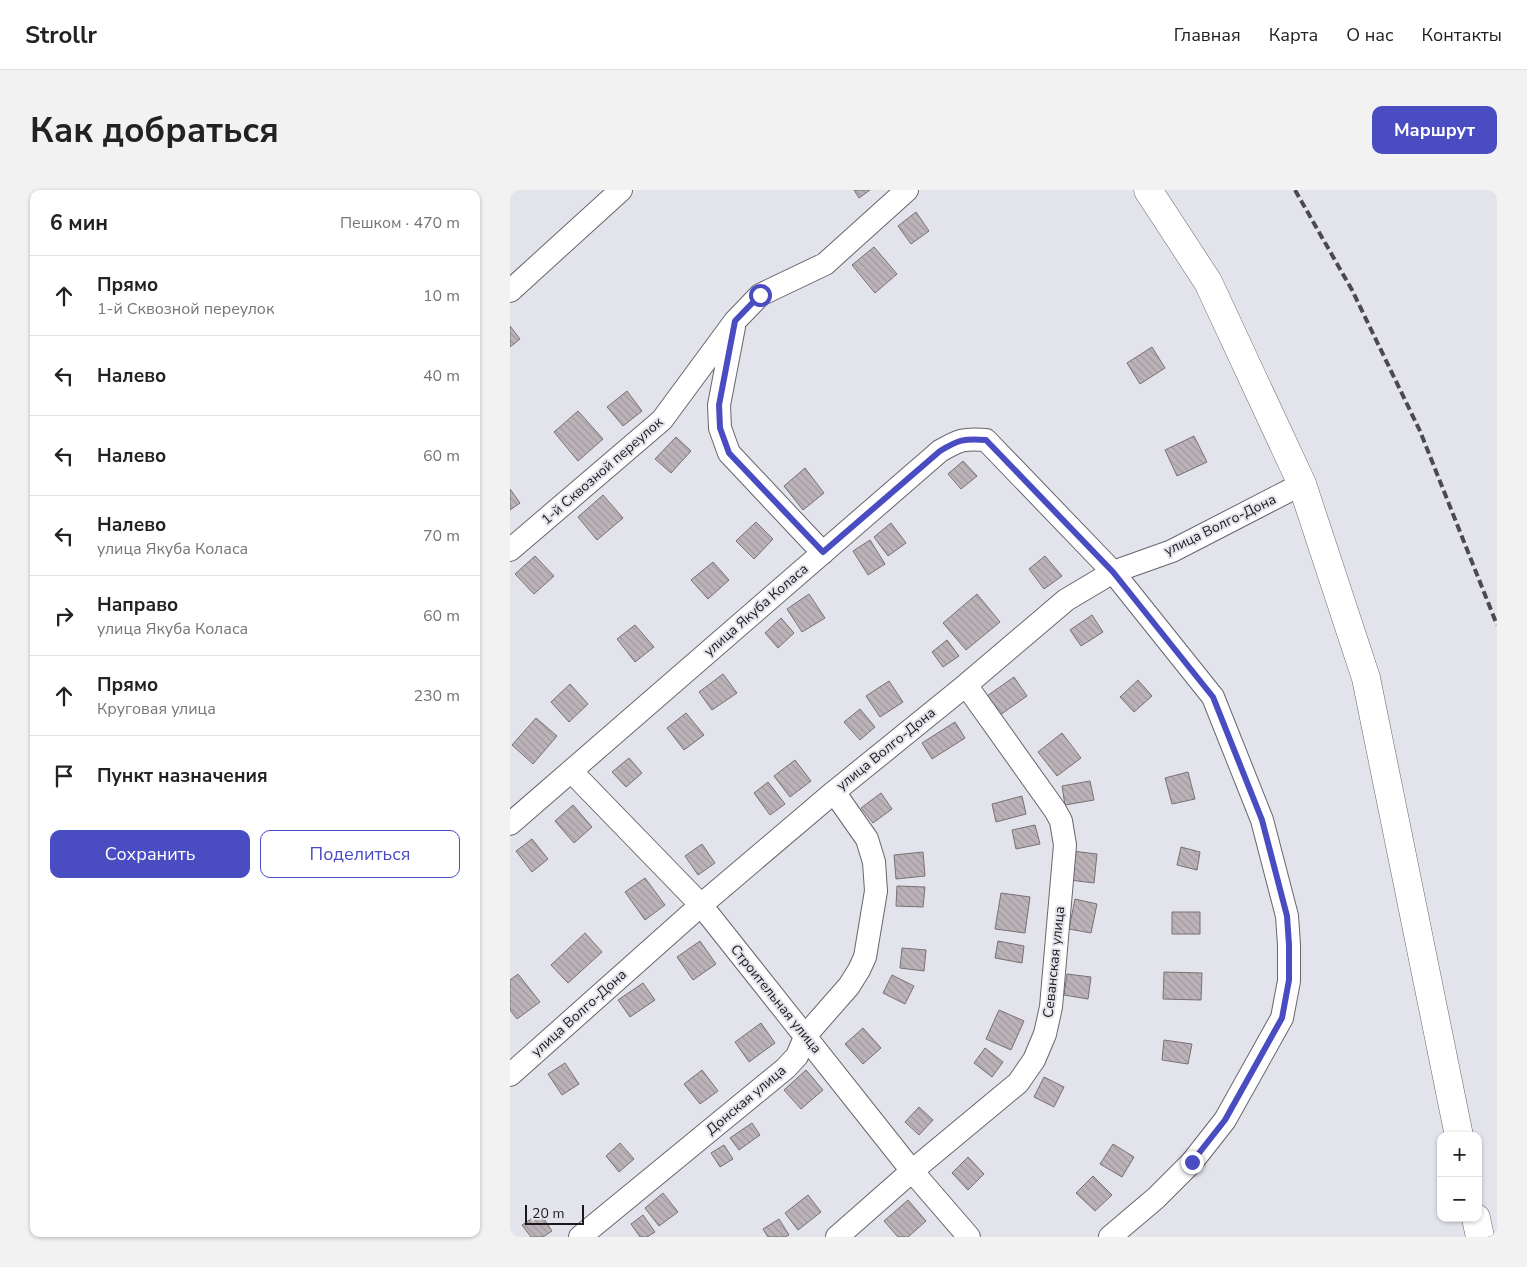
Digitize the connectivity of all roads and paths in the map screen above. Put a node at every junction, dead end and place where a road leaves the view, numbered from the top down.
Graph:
1 (622, 190) edge
2 (907, 190) edge
3 (1148, 190) edge
4 (510, 291) edge
5 (735, 321) junction
6 (1302, 484) junction
7 (510, 550) edge
8 (823, 552) junction
9 (1113, 572) junction
10 (966, 685) junction
11 (571, 771) junction
12 (834, 792) junction
13 (510, 824) edge
14 (701, 905) junction
15 (806, 1036) junction
16 (510, 1075) edge
17 (1459, 1132) edge
18 (912, 1171) junction
19 (1477, 1222) edge
20 (580, 1237) edge
21 (837, 1237) edge
22 (969, 1237) edge
23 (1110, 1237) edge
24 (1480, 1237) edge

1 - 4 street
2 - 5 street, 1-й Сквозной переулок
3 - 6 street
5 - 7 street, 1-й Сквозной переулок
5 - 8 street
6 - 9 street, улица Волго-Дона
6 - 17 street
8 - 9 street, улица Якуба Коласа
8 - 11 street, улица Якуба Коласа
9 - 10 street, улица Волго-Дона
9 - 23 street, улица Якуба Коласа
10 - 12 street, улица Волго-Дона
10 - 18 street, Севанская улица
11 - 13 street, улица Якуба Коласа
11 - 14 street, Строительная улица
12 - 14 street, улица Волго-Дона
12 - 15 street, Донская улица
14 - 15 street, Строительная улица
14 - 16 street, улица Волго-Дона
15 - 18 street, Строительная улица
15 - 20 street, Донская улица
18 - 21 street, Севанская улица
18 - 22 street, Строительная улица
19 - 24 street

